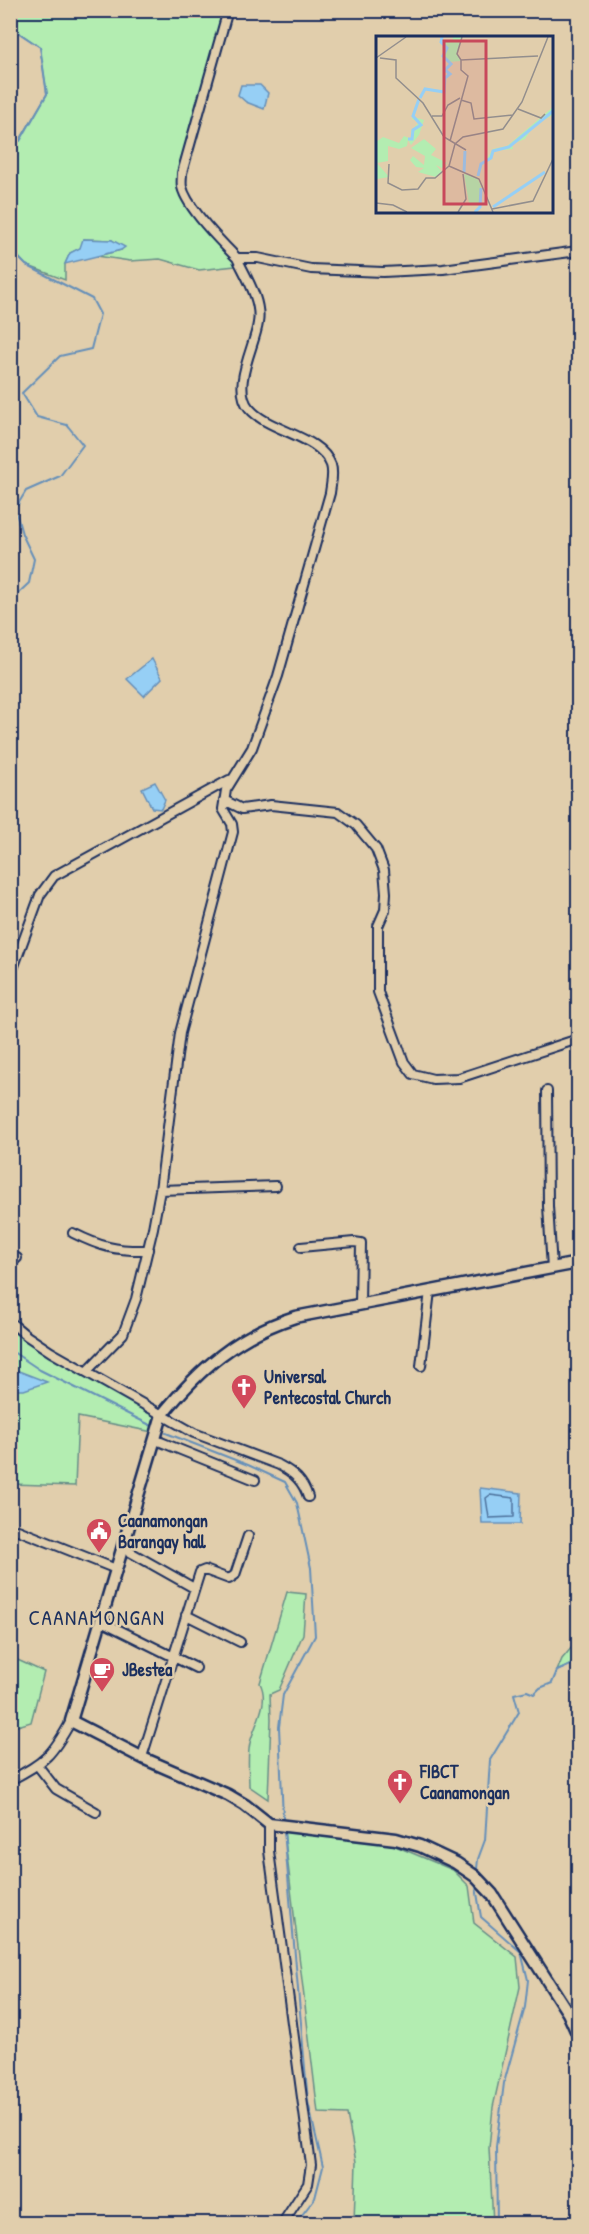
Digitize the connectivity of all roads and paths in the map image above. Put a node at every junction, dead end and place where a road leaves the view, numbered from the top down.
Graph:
1 (228, 10) edge
2 (579, 250) edge
3 (237, 258) junction
4 (231, 779) junction
5 (224, 800) junction
6 (10, 977) edge
7 (579, 1039) edge
8 (547, 1091) dead end
9 (276, 1186) dead end
10 (160, 1190) junction
11 (73, 1233) dead end
12 (301, 1247) dead end
13 (148, 1250) junction
14 (579, 1263) edge
15 (552, 1268) junction
16 (430, 1291) junction
17 (360, 1305) junction
18 (10, 1322) edge
19 (421, 1366) dead end
20 (87, 1371) junction
21 (162, 1415) junction
22 (156, 1440) junction
23 (255, 1480) dead end
24 (308, 1497) dead end
25 (18, 1530) dead end
26 (248, 1536) dead end
27 (123, 1548) junction
28 (116, 1569) junction
29 (194, 1588) junction
30 (186, 1615) junction
31 (100, 1620) junction
32 (240, 1642) dead end
33 (172, 1656) junction
34 (196, 1668) dead end
35 (71, 1720) junction
36 (142, 1757) junction
37 (38, 1766) junction
38 (10, 1780) edge
39 (96, 1812) dead end
40 (269, 1824) junction
41 (579, 2035) edge
42 (282, 2223) edge

1 - 3 street
2 - 3 street
3 - 4 street
4 - 5 street
4 - 6 street
5 - 7 street
5 - 10 street
8 - 15 street
9 - 10 street
10 - 13 street
11 - 13 street
12 - 17 street
13 - 20 street
14 - 15 street
15 - 16 street
16 - 17 street
16 - 19 street
17 - 21 street
18 - 20 street
20 - 21 street
21 - 22 street
21 - 24 street
22 - 23 street
22 - 27 street
25 - 28 street
26 - 29 street
27 - 28 street
27 - 29 street
28 - 31 street
29 - 30 street
30 - 32 street
30 - 33 street
31 - 33 street
31 - 35 street
33 - 34 street
33 - 36 street
35 - 36 street
35 - 37 street
36 - 40 street
37 - 38 street
37 - 39 street
40 - 41 street
40 - 42 street

